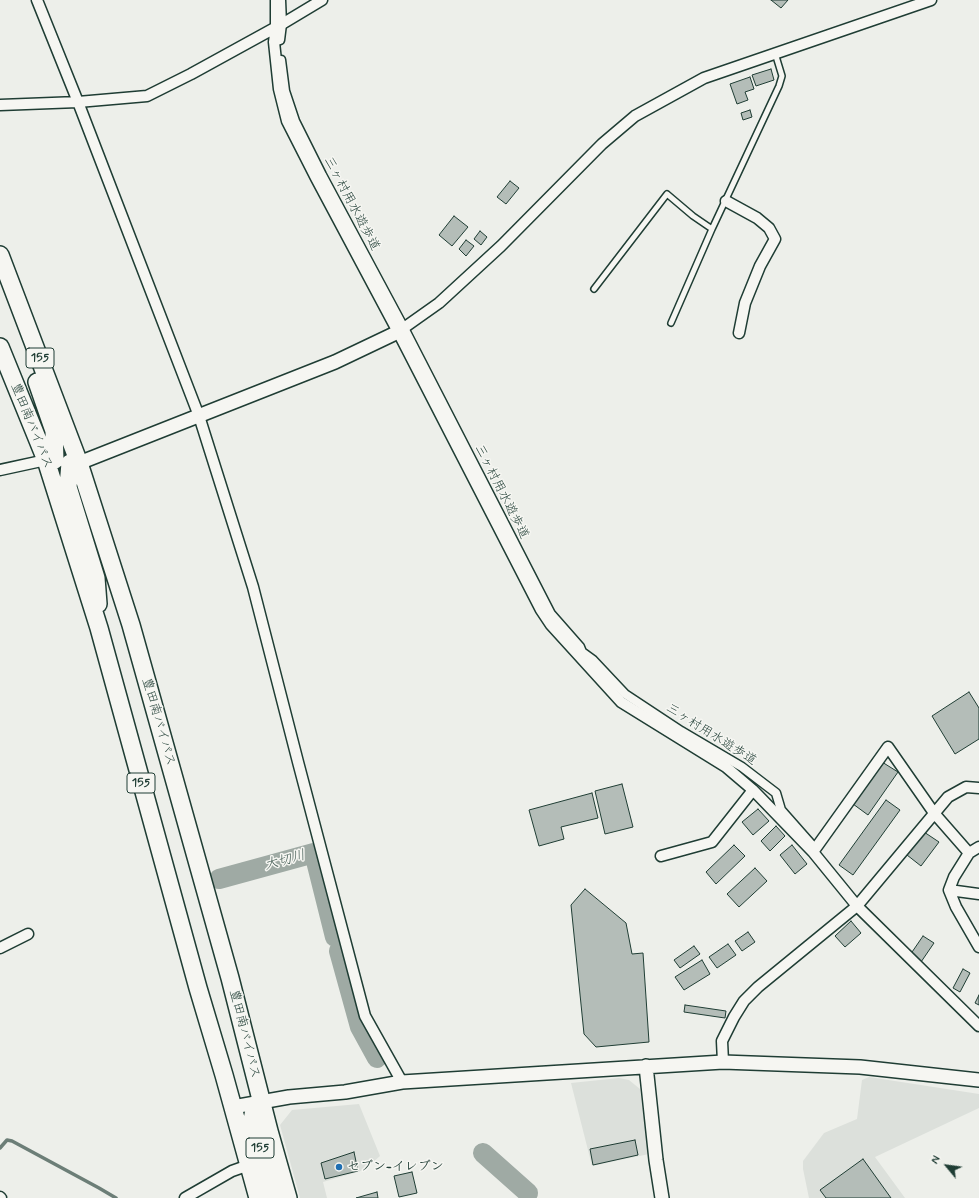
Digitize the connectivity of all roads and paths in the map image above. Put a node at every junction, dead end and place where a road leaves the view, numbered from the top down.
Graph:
1 (37, 0) edge
2 (276, 0) edge
3 (281, 0) edge
4 (322, 0) edge
5 (931, 0) edge
6 (907, 4) edge
7 (279, 26) junction
8 (775, 53) junction
9 (78, 102) junction
10 (0, 105) edge
11 (726, 201) junction
12 (712, 229) junction
13 (0, 255) edge
14 (12, 284) junction
15 (594, 289) dead end
16 (671, 323) dead end
17 (401, 330) junction
18 (739, 333) dead end
19 (0, 347) edge
20 (199, 416) junction
21 (62, 461) junction
22 (0, 470) edge
23 (99, 628) junction
24 (979, 788) edge
25 (753, 790) junction
26 (934, 813) junction
27 (979, 847) edge
28 (815, 851) junction
29 (969, 853) junction
30 (661, 856) dead end
31 (949, 890) junction
32 (979, 894) edge
33 (857, 906) junction
34 (28, 934) dead end
35 (979, 947) edge
36 (0, 948) edge
37 (979, 1026) edge
38 (723, 1062) junction
39 (646, 1066) junction
40 (979, 1080) edge
41 (402, 1082) junction
42 (261, 1102) junction
43 (233, 1106) junction
44 (249, 1165) junction
45 (185, 1198) edge
46 (258, 1198) edge
47 (274, 1198) edge
48 (288, 1198) edge
49 (662, 1198) edge

1 - 9 street
2 - 7 street
3 - 7 street
4 - 7 street
5 - 6 street
6 - 8 street
7 - 9 street
7 - 17 street
8 - 11 lane
8 - 17 street
9 - 10 street
9 - 20 street
11 - 12 lane
11 - 18 street
12 - 15 lane
12 - 16 lane
13 - 14 highway, 豊田南バイパス / 155
14 - 21 highway, 豊田南バイパス / 155
14 - 21 highway
17 - 20 street
17 - 25 street
17 - 28 street, 三ヶ村用水遊歩道
19 - 21 highway, 豊田南バイパス / 155
20 - 21 street
20 - 41 street
21 - 22 street
21 - 23 highway, 豊田南バイパス / 155
21 - 23 highway
21 - 42 highway, 豊田南バイパス / 155
23 - 43 highway, 豊田南バイパス / 155
24 - 26 street
25 - 28 street
25 - 30 street
26 - 28 street
26 - 29 street
26 - 33 street
27 - 29 street
28 - 33 street
29 - 31 street
31 - 32 street
31 - 35 street
33 - 37 street
33 - 38 street
34 - 36 street
38 - 39 street
38 - 40 street
39 - 41 street
39 - 49 street
41 - 42 street
42 - 43 street
42 - 47 highway, 155
42 - 48 highway, 豊田南バイパス / 155
43 - 44 highway, 豊田南バイパス / 155
44 - 45 street
44 - 46 highway, 豊田南バイパス / 155

